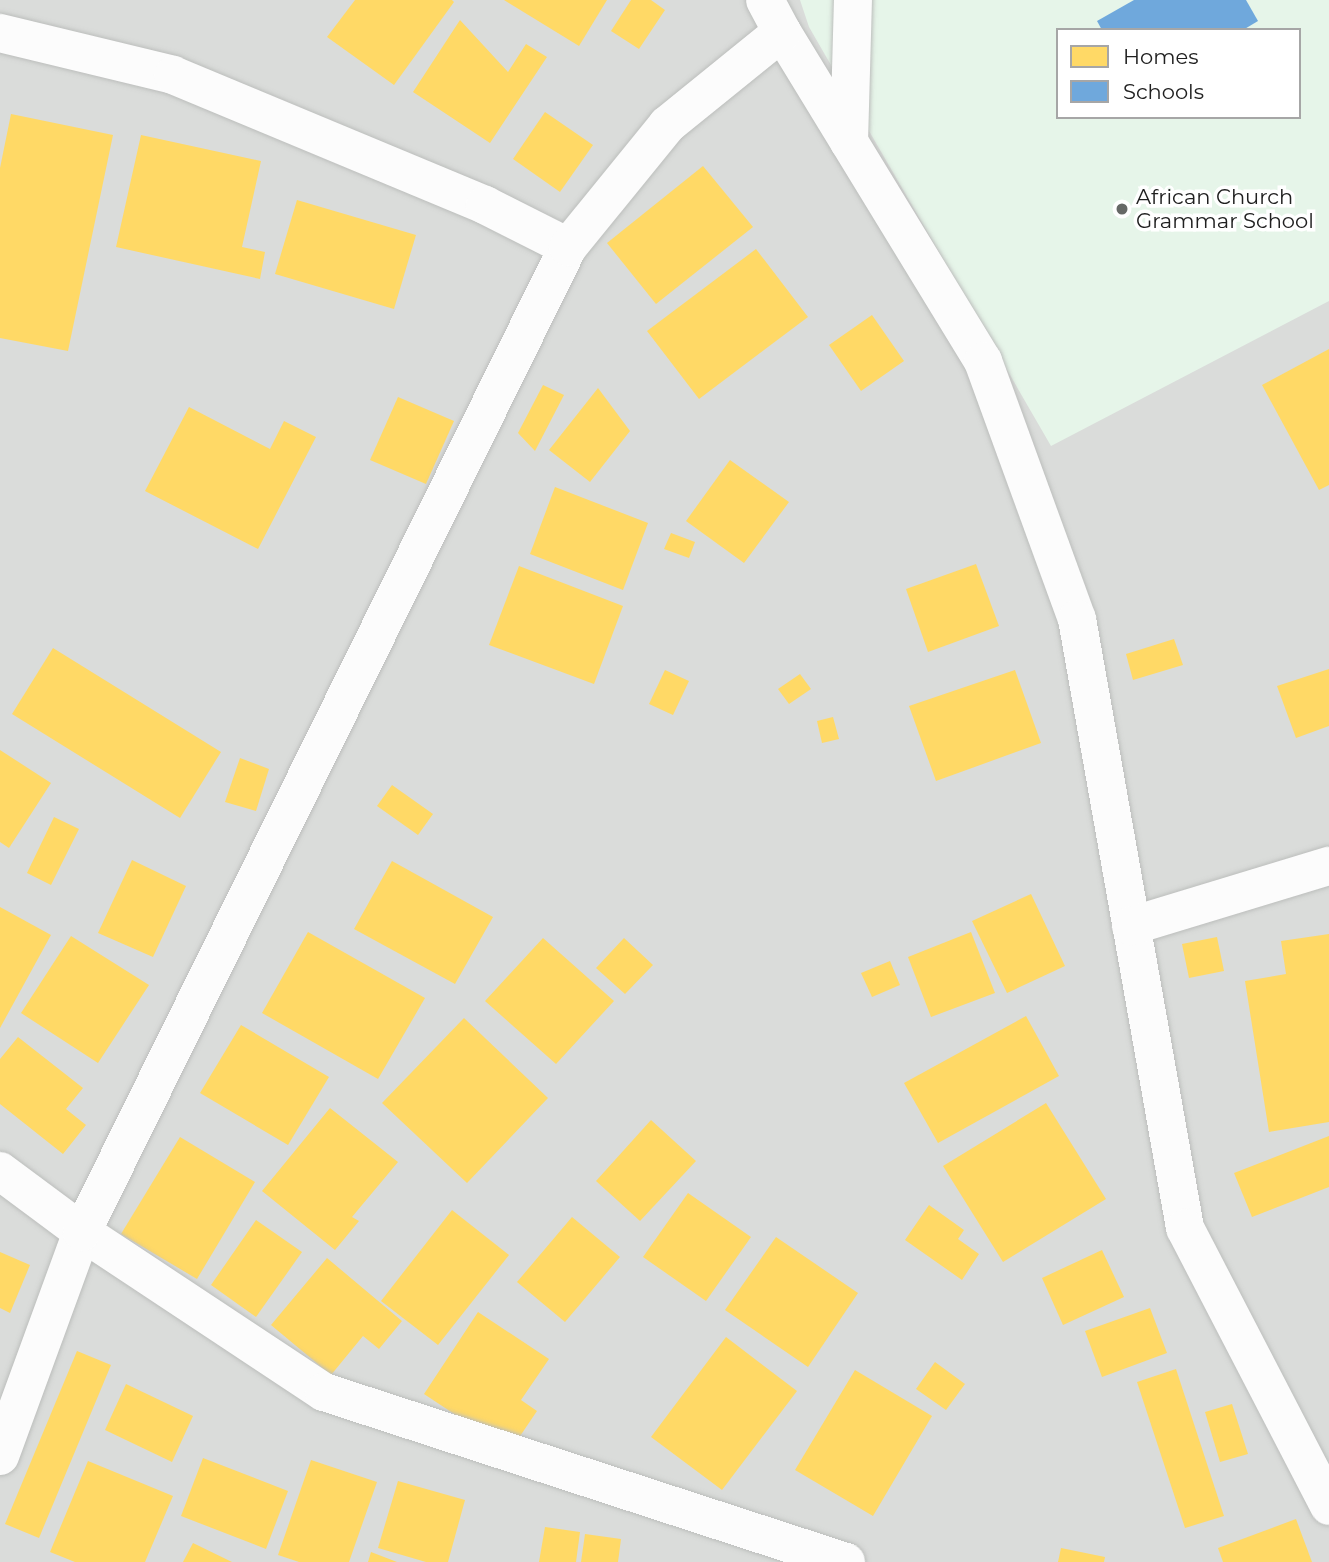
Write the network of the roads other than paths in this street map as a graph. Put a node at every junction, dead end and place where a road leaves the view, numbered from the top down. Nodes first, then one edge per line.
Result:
1 (853, 0) edge
2 (773, 16) edge
3 (0, 33) edge
4 (849, 142) junction
5 (568, 247) junction
6 (1329, 866) edge
7 (1131, 926) junction
8 (0, 1171) edge
9 (82, 1232) junction
10 (0, 1456) edge
11 (1329, 1506) edge
12 (846, 1562) edge

1 - 4 street
2 - 4 street
2 - 5 street
3 - 5 street
4 - 7 street
5 - 9 street
6 - 7 street
7 - 11 street
8 - 9 street
9 - 10 street
9 - 12 street

